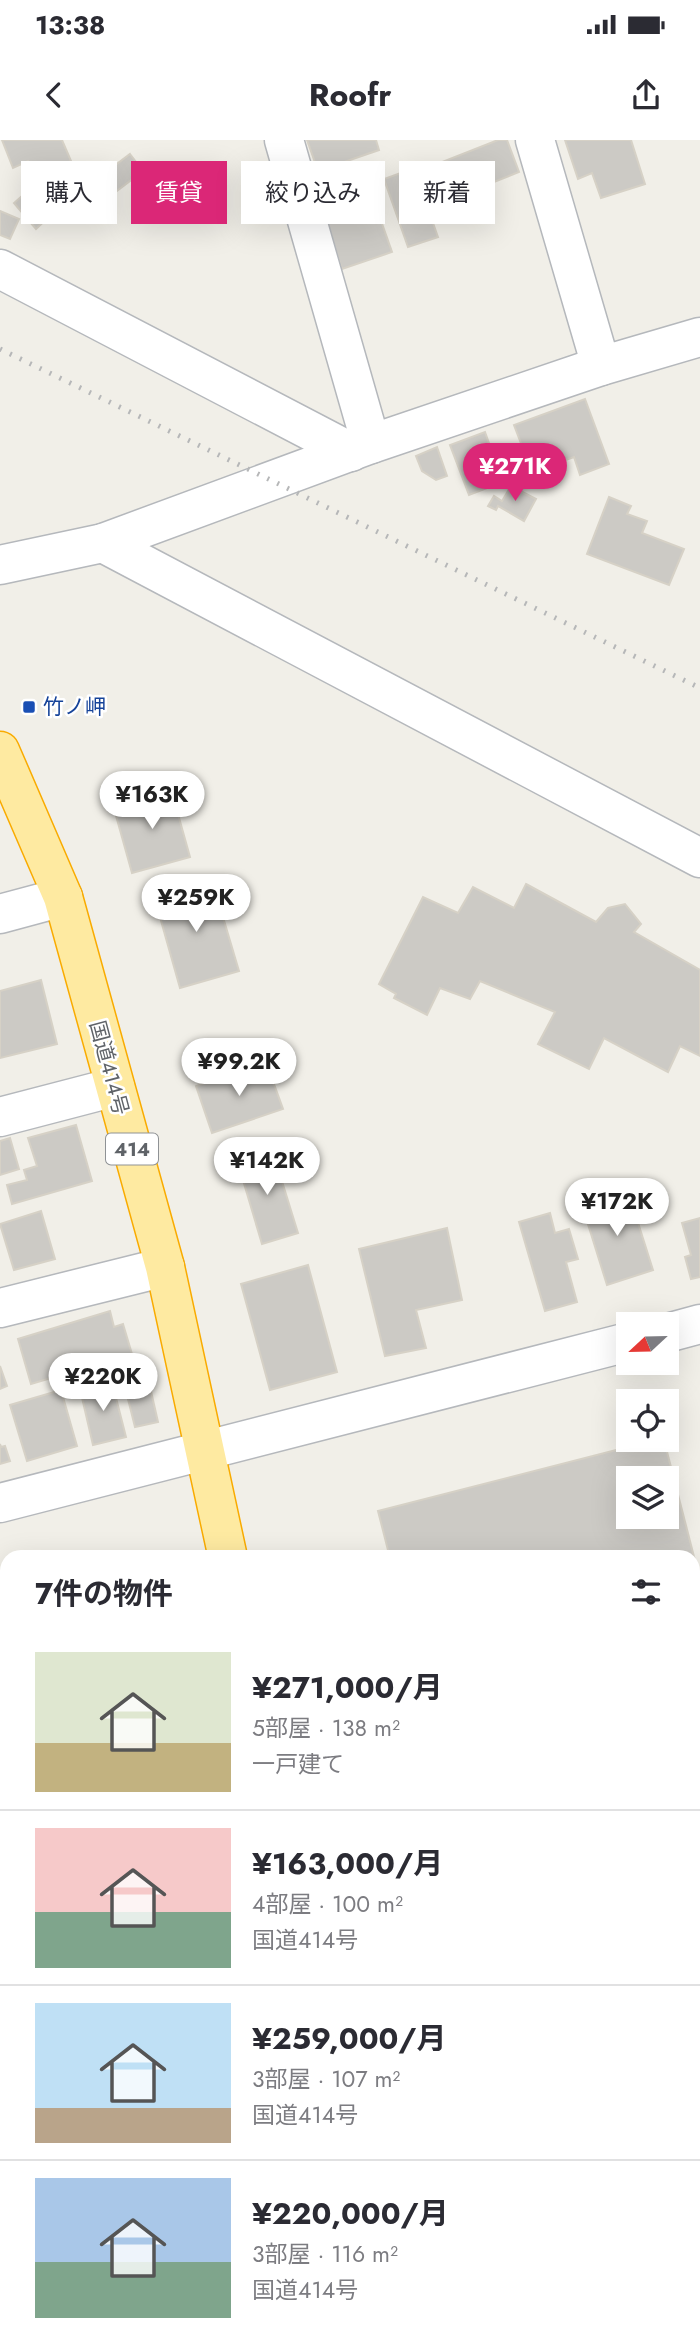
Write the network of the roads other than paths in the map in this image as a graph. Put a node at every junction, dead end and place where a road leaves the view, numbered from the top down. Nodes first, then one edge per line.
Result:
1 (284, 140) edge
2 (535, 140) edge
3 (0, 269) edge
4 (700, 337) edge
5 (601, 366) junction
6 (361, 448) junction
7 (103, 543) junction
8 (0, 565) edge
9 (0, 751) edge
10 (700, 858) edge
11 (63, 897) junction
12 (0, 914) edge
13 (114, 1087) junction
14 (0, 1117) edge
15 (165, 1267) junction
16 (0, 1308) edge
17 (700, 1324) edge
18 (679, 1330) edge
19 (616, 1345) edge
20 (204, 1450) junction
21 (0, 1503) edge
22 (226, 1550) edge

1 - 6 street
2 - 5 street
3 - 6 street
4 - 5 street
5 - 6 street
6 - 7 street
7 - 8 street
7 - 10 street
9 - 11 highway, 国道414号 / 414
11 - 12 street
11 - 13 highway, 国道414号 / 414
13 - 14 street
13 - 15 highway, 国道414号 / 414
15 - 16 street
15 - 20 highway, 国道414号 / 414
17 - 18 street
19 - 20 street
20 - 21 street
20 - 22 highway, 国道414号 / 414

